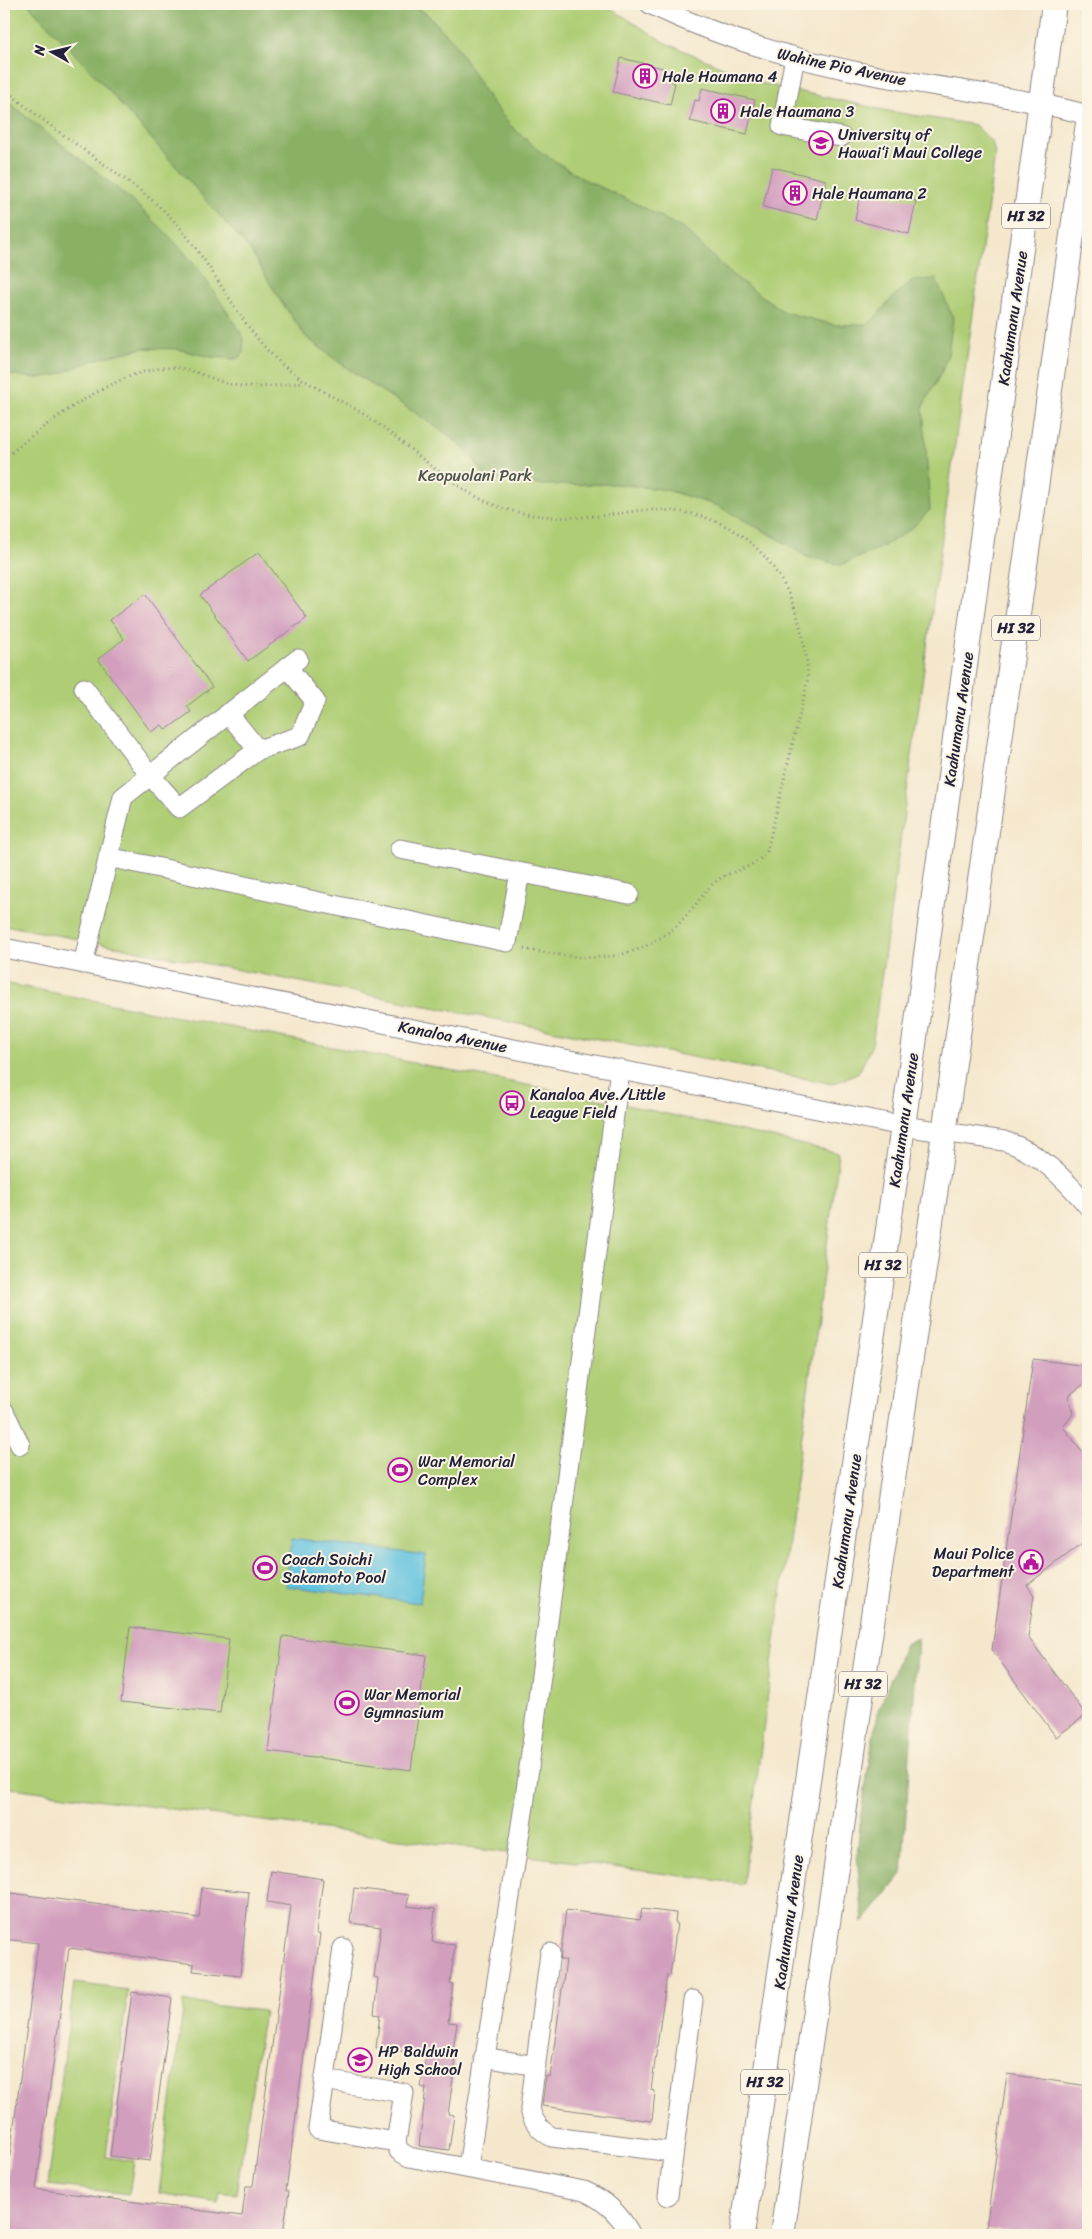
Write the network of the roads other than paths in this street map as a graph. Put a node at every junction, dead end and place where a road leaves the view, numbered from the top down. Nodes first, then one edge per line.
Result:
1 (650, 4) edge
2 (1054, 4) edge
3 (795, 57) junction
4 (1042, 103) junction
5 (1088, 115) edge
6 (1088, 123) edge
7 (841, 137) dead end
8 (84, 688) dead end
9 (228, 713) junction
10 (258, 750) junction
11 (150, 775) junction
12 (400, 849) dead end
13 (108, 857) junction
14 (520, 873) junction
15 (629, 894) dead end
16 (4, 948) edge
17 (83, 964) junction
18 (620, 1069) junction
19 (903, 1126) junction
20 (944, 1133) junction
21 (1088, 1206) edge
22 (4, 1411) edge
23 (20, 1445) dead end
24 (343, 1948) dead end
25 (550, 1953) dead end
26 (693, 2000) dead end
27 (484, 2057) junction
28 (536, 2066) junction
29 (324, 2080) junction
30 (396, 2142) junction
31 (674, 2152) junction
32 (794, 2154) junction
33 (468, 2167) junction
34 (668, 2196) dead end
35 (631, 2235) edge
36 (742, 2235) edge
37 (782, 2235) edge
38 (799, 2235) edge

1 - 3 street, Wahine Pio Avenue
2 - 4 main road, Kaahumanu Avenue / HI 32
3 - 4 street, Wahine Pio Avenue
3 - 7 street
4 - 5 street, Wahine Pio Avenue
4 - 19 main road, Kaahumanu Avenue / HI 32
6 - 20 main road, HI 32
8 - 11 street
9 - 10 street
9 - 10 street
9 - 11 street
10 - 11 street
11 - 13 street
12 - 14 street
13 - 14 street
13 - 17 street
14 - 15 street
16 - 17 street, Kanaloa Avenue
17 - 18 street, Kanaloa Avenue
18 - 19 street, Kanaloa Avenue
18 - 27 street
19 - 20 street, Kanaloa Avenue
19 - 36 main road, Kaahumanu Avenue / HI 32
20 - 21 street, Kanaloa Avenue
20 - 32 main road, HI 32
22 - 23 street
24 - 29 street
25 - 28 street
26 - 31 street
27 - 28 street
27 - 33 street
28 - 31 street
29 - 30 street
29 - 30 street
30 - 33 street
31 - 34 street
32 - 37 main road, HI 32
32 - 38 main road
33 - 35 street

